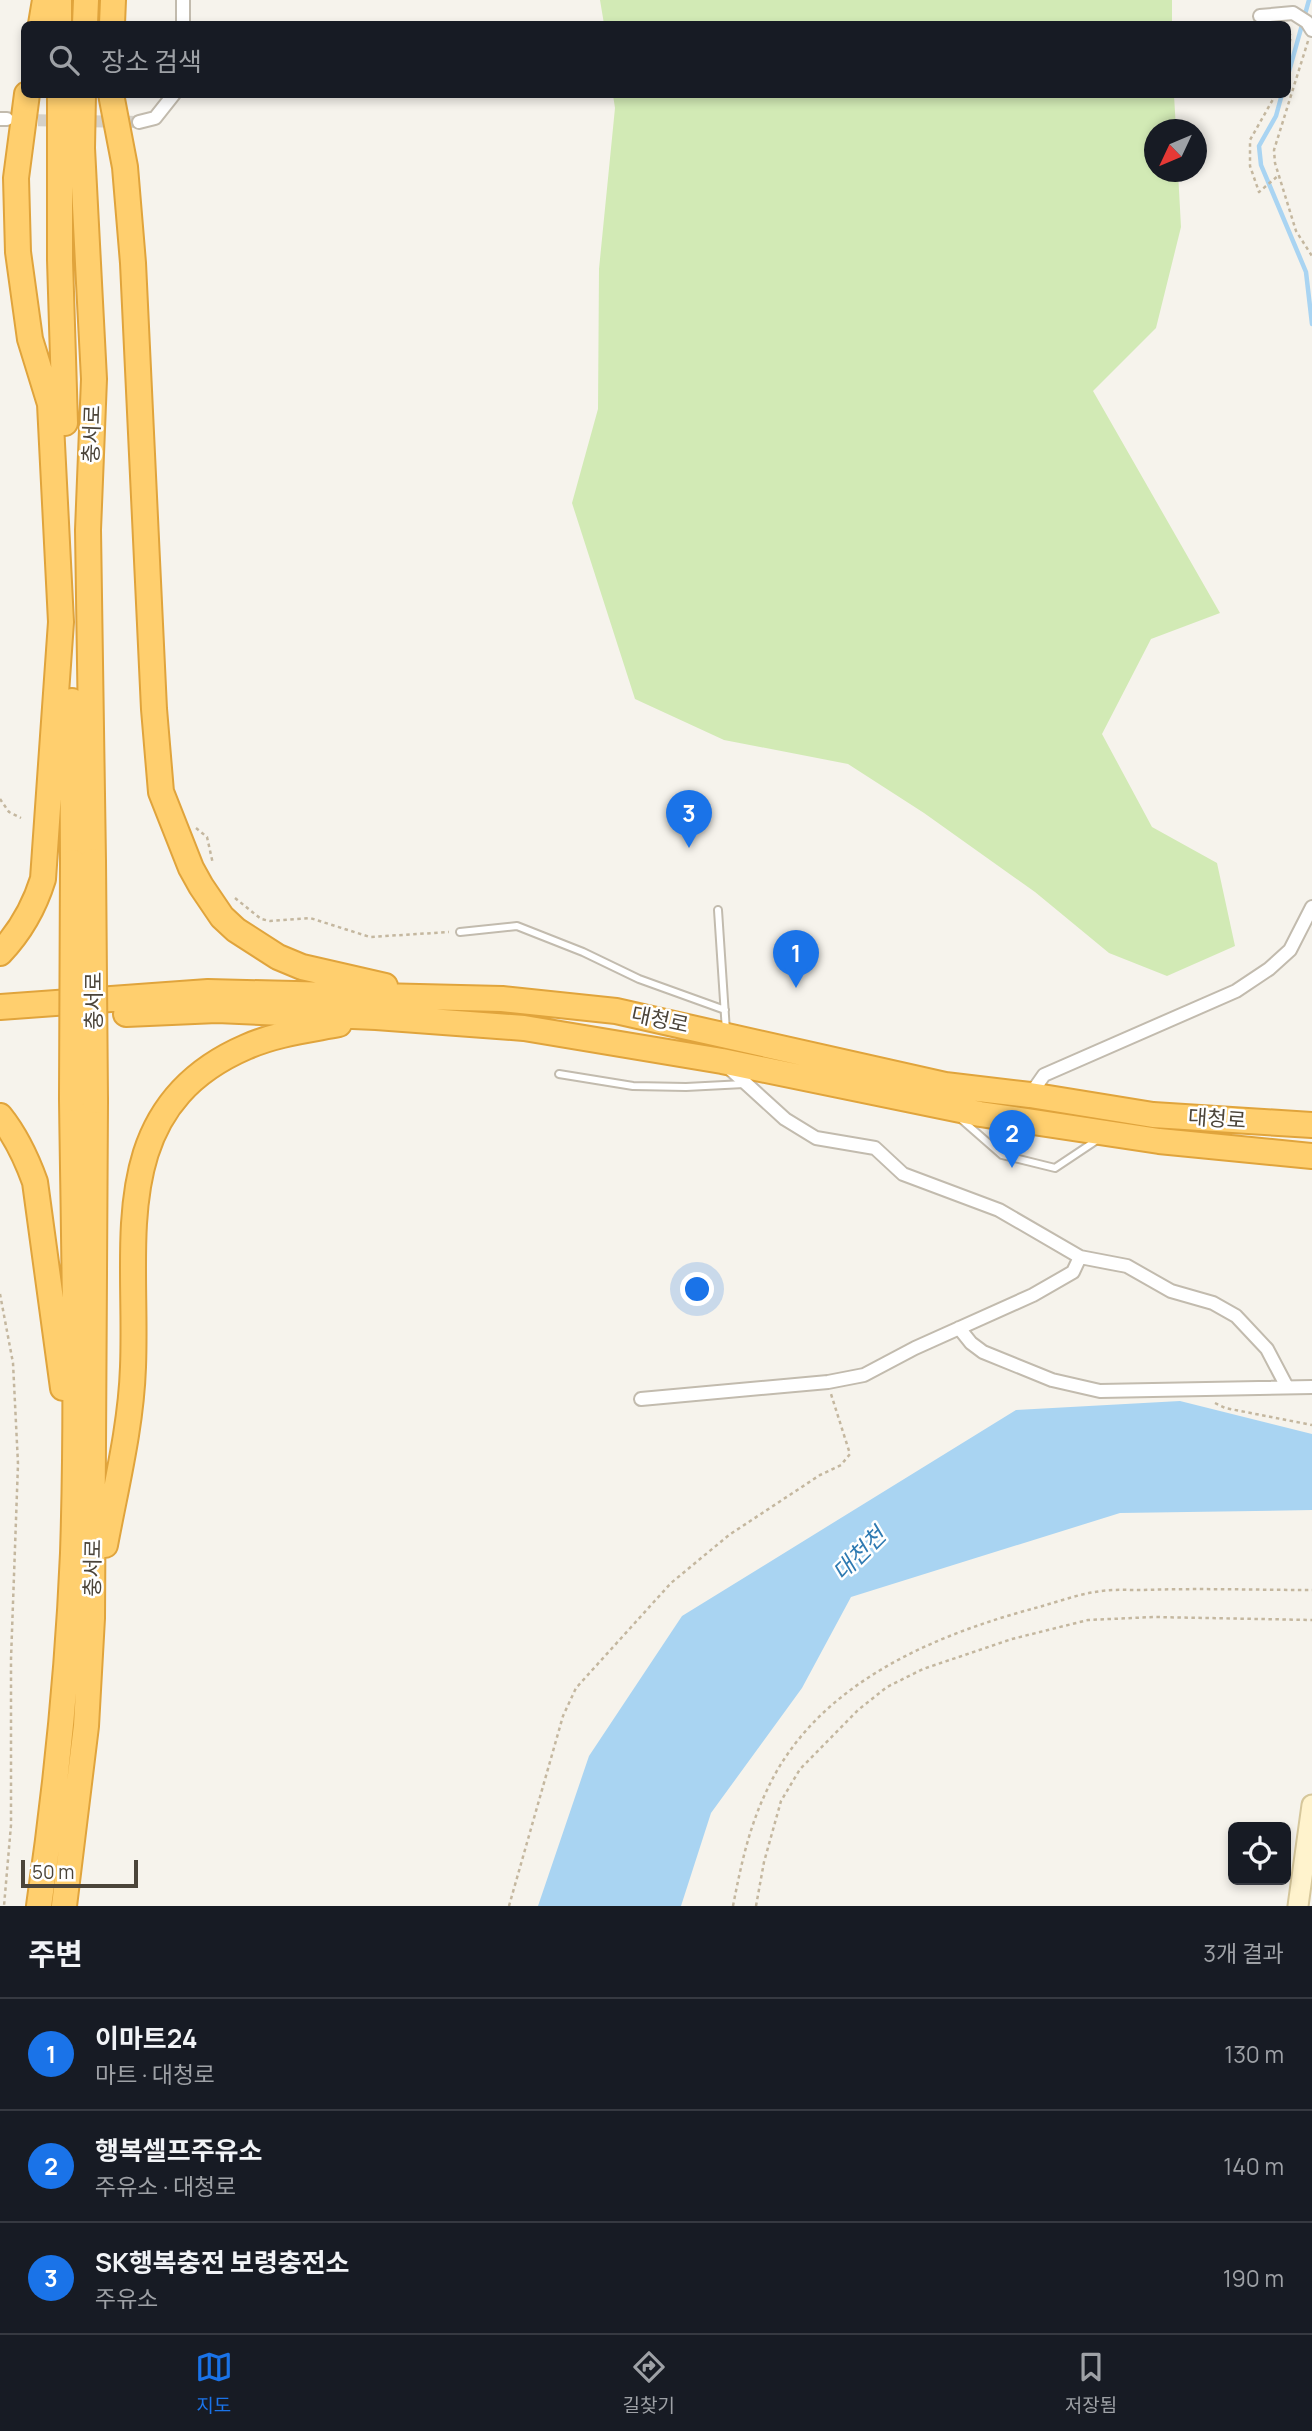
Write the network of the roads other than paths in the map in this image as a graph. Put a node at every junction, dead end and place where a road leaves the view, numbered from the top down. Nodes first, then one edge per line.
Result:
1 (45, 0) edge
2 (59, 0) edge
3 (86, 0) edge
4 (113, 0) edge
5 (183, 0) edge
6 (1260, 16) dead end
7 (42, 21) edge
8 (59, 21) edge
9 (85, 21) edge
10 (112, 21) edge
11 (183, 21) edge
12 (1310, 27) edge
13 (26, 98) edge
14 (60, 98) edge
15 (83, 98) edge
16 (112, 98) edge
17 (171, 98) edge
18 (139, 122) tunnel mouth
19 (83, 861) junction
20 (1312, 907) edge
21 (718, 910) dead end
22 (460, 932) road end
23 (0, 953) edge
24 (447, 998) junction
25 (0, 1007) edge
26 (376, 1017) junction
27 (725, 1022) junction
28 (0, 1023) edge
29 (722, 1061) junction
30 (559, 1074) dead end
31 (746, 1084) junction
32 (1030, 1095) junction
33 (84, 1100) junction
34 (948, 1107) junction
35 (0, 1116) edge
36 (1312, 1125) edge
37 (1107, 1133) junction
38 (1312, 1156) edge
39 (1080, 1257) junction
40 (959, 1328) junction
41 (1287, 1387) junction
42 (1312, 1387) edge
43 (641, 1399) dead end
44 (74, 1475) junction
45 (92, 1618) junction
46 (1312, 1805) edge
47 (39, 1906) edge
48 (64, 1906) edge
49 (1298, 1906) edge

1 - 7 highway
2 - 8 highway
3 - 9 highway
4 - 10 highway
5 - 11 street
6 - 12 street
13 - 23 highway
14 - 19 highway, 충서로
15 - 19 highway, 충서로
16 - 24 highway
17 - 18 street
19 - 33 highway, bridge
20 - 32 street
21 - 27 lane
22 - 27 lane
24 - 25 highway, 대청로
24 - 27 highway, 대청로
26 - 28 highway, 대청로
26 - 29 highway, 대청로
26 - 45 highway
27 - 29 lane
27 - 32 highway, 대청로
29 - 31 street
29 - 34 highway, 대청로
30 - 31 lane
31 - 39 street
32 - 36 highway, 대청로
33 - 44 highway, 충서로
33 - 45 highway, 충서로
34 - 37 highway, 대청로
34 - 37 lane
35 - 44 highway
37 - 38 highway, 대청로
39 - 40 street
39 - 41 street
40 - 41 street
40 - 43 street
41 - 42 street
44 - 47 highway, 충서로
45 - 48 highway, 충서로
46 - 49 main road

